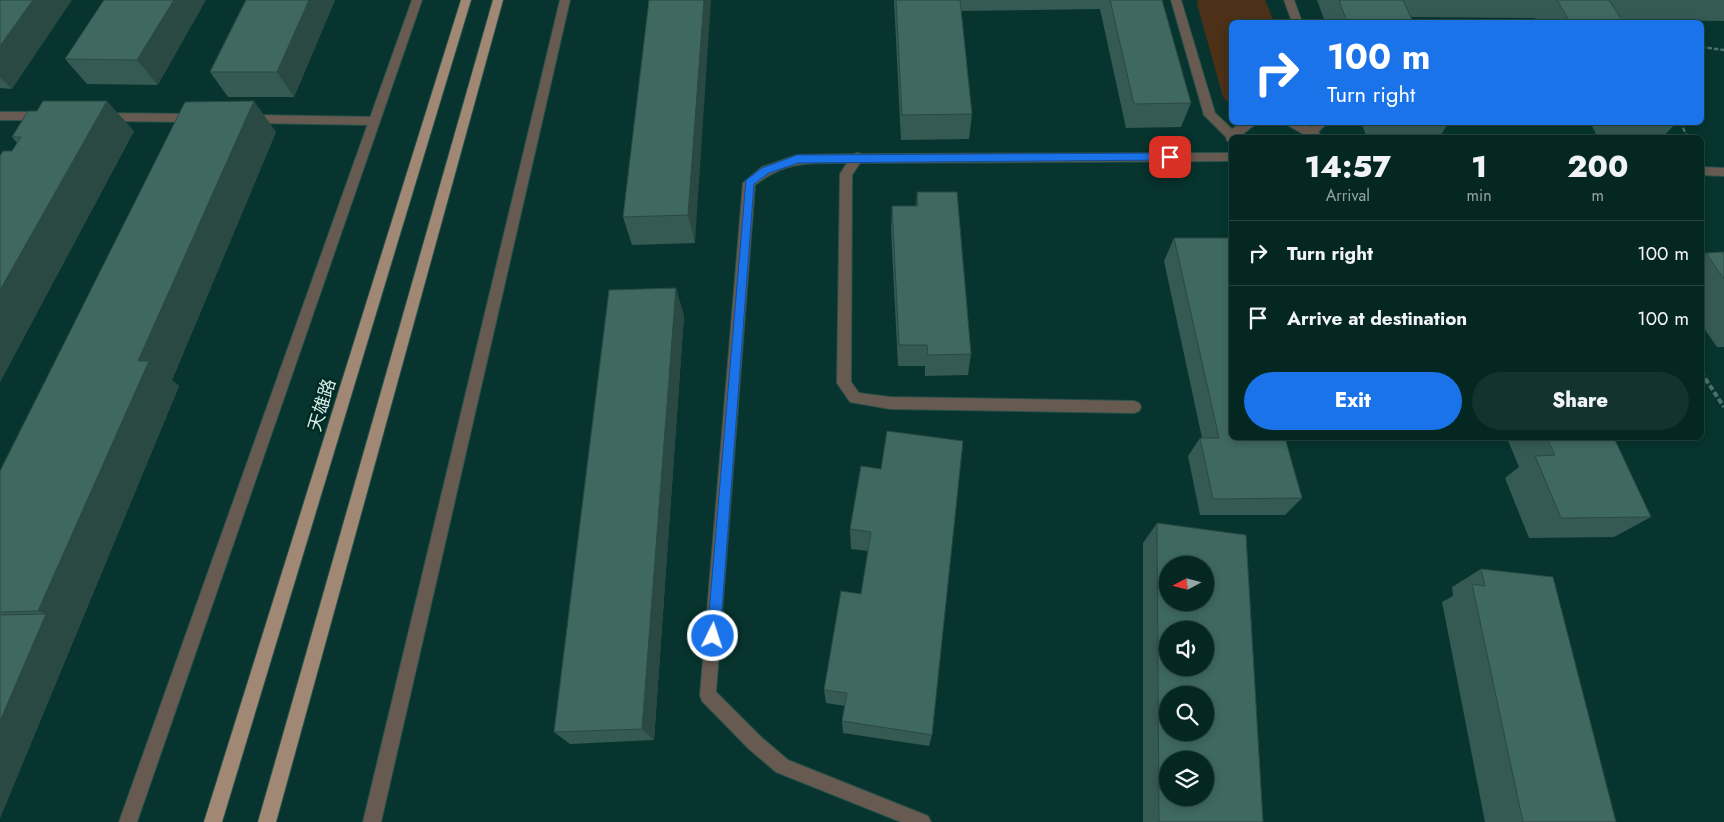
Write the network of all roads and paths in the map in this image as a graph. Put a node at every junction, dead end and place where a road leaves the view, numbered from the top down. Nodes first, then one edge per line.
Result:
1 (417, 0) edge
2 (466, 0) edge
3 (498, 0) edge
4 (565, 0) edge
5 (1176, 0) edge
6 (1289, 0) edge
7 (1296, 20) edge
8 (1704, 47) edge
9 (1724, 50) edge
10 (0, 116) edge
11 (49, 116) edge
12 (88, 117) edge
13 (206, 119) edge
14 (236, 119) edge
15 (374, 121) junction
16 (1245, 125) edge
17 (1293, 125) edge
18 (1229, 135) edge
19 (1233, 135) edge
20 (1315, 135) edge
21 (858, 157) junction
22 (1229, 159) edge
23 (1704, 171) edge
24 (1724, 172) edge
25 (1704, 377) edge
26 (1134, 407) dead end
27 (1724, 407) edge
28 (128, 822) edge
29 (213, 822) edge
30 (267, 822) edge
31 (372, 822) edge
32 (922, 822) edge

1 - 15 street
2 - 29 main road, 天雄路
3 - 30 main road
4 - 31 street
5 - 18 street
6 - 7 street
8 - 9 path
10 - 11 street
12 - 13 street
14 - 15 street
15 - 28 street
16 - 19 street
17 - 20 street
21 - 22 street
21 - 26 street
21 - 32 street
23 - 24 street
25 - 27 path

